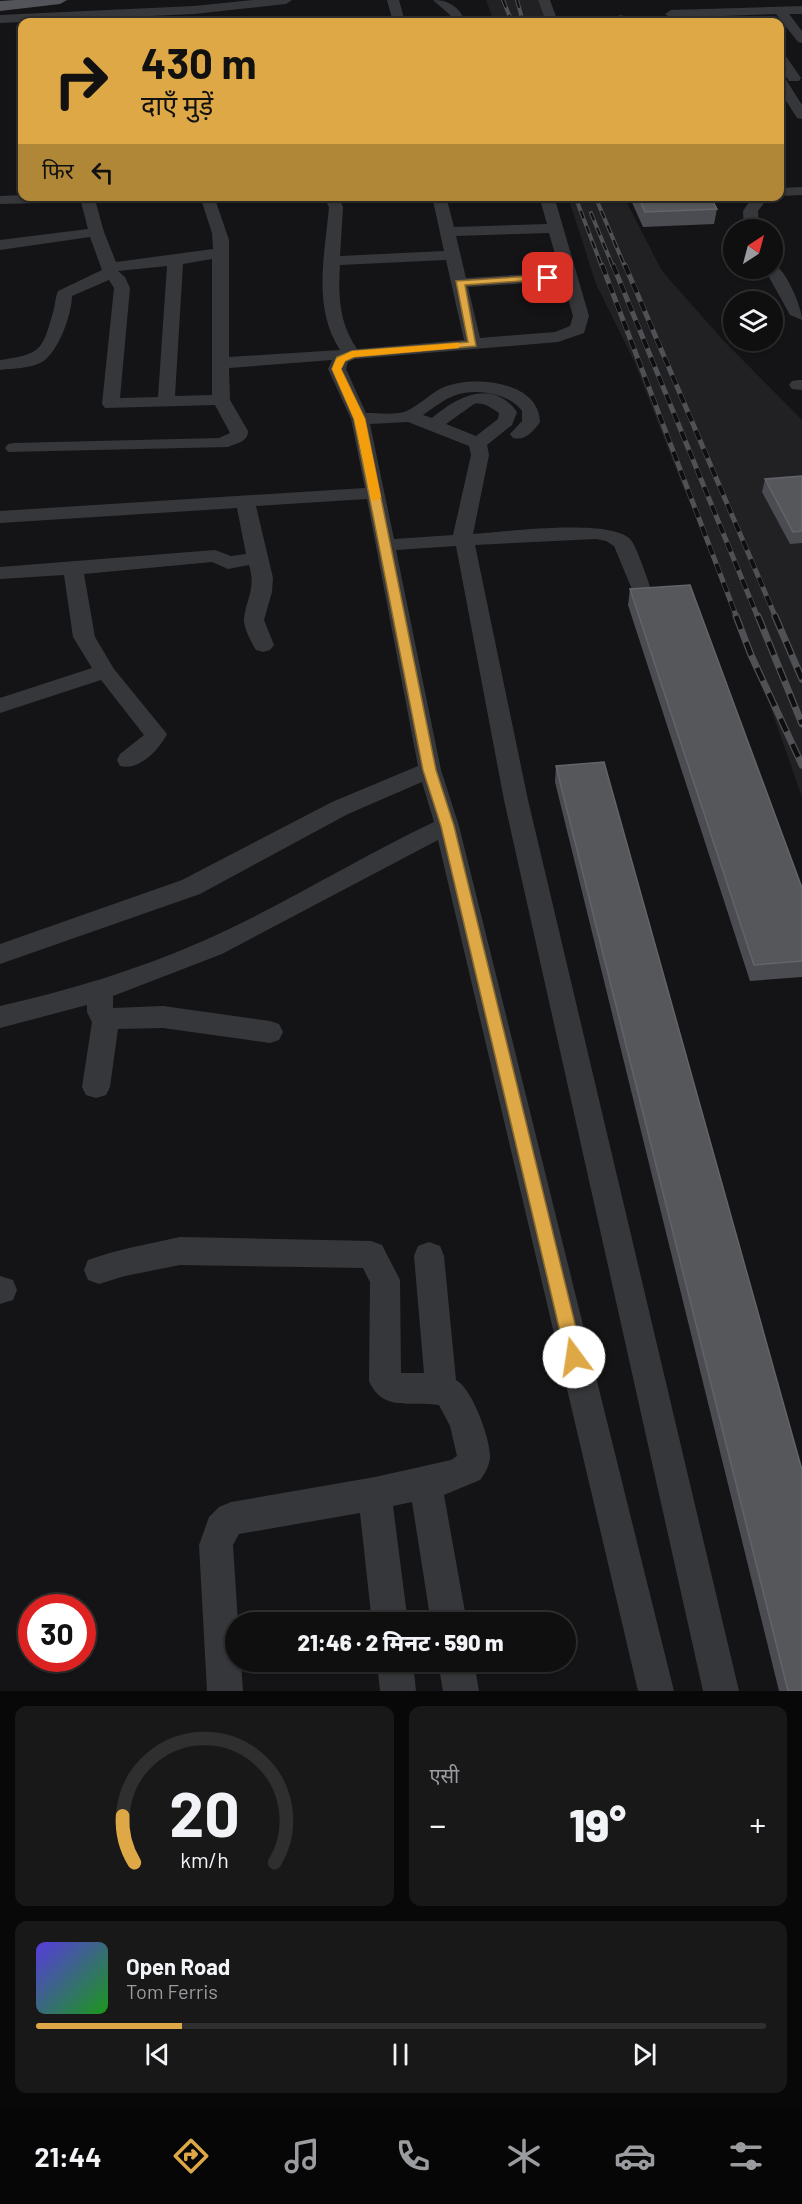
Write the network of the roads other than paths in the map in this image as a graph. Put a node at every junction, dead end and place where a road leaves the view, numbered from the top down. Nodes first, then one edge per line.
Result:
1 (60, 0) edge
2 (286, 0) edge
3 (393, 0) edge
4 (439, 0) edge
5 (544, 0) edge
6 (0, 6) edge
7 (38, 10) edge
8 (779, 10) junction
9 (802, 10) edge
10 (671, 14) dead end
11 (398, 18) edge
12 (457, 18) edge
13 (551, 18) edge
14 (0, 19) edge
15 (802, 39) edge
16 (784, 62) edge
17 (798, 78) edge
18 (784, 86) edge
19 (802, 115) edge
20 (802, 191) edge
21 (784, 192) edge
22 (18, 199) edge
23 (0, 200) edge
24 (88, 201) edge
25 (208, 201) edge
26 (333, 201) edge
27 (440, 201) edge
28 (547, 201) edge
29 (758, 201) edge
30 (749, 219) edge
31 (555, 228) junction
32 (96, 232) junction
33 (448, 232) junction
34 (0, 245) edge
35 (220, 253) junction
36 (453, 255) junction
37 (175, 260) junction
38 (333, 261) junction
39 (110, 269) junction
40 (569, 276) junction
41 (778, 279) edge
42 (460, 283) junction
43 (802, 315) edge
44 (473, 344) junction
45 (352, 354) junction
46 (221, 363) junction
47 (0, 365) edge
48 (221, 400) junction
49 (166, 402) junction
50 (408, 417) junction
51 (360, 419) junction
52 (435, 424) junction
53 (519, 434) dead end
54 (478, 443) junction
55 (14, 448) dead end
56 (375, 493) junction
57 (245, 502) junction
58 (0, 517) edge
59 (462, 540) junction
60 (385, 545) junction
61 (256, 558) junction
62 (73, 568) junction
63 (0, 573) edge
64 (643, 595) edge
65 (263, 645) dead end
66 (106, 673) junction
67 (0, 706) edge
68 (128, 760) dead end
69 (430, 770) junction
70 (447, 826) junction
71 (0, 954) edge
72 (100, 989) junction
73 (0, 1017) edge
74 (106, 1019) junction
75 (270, 1032) dead end
76 (96, 1087) dead end
77 (429, 1256) dead end
78 (99, 1270) dead end
79 (441, 1390) junction
80 (425, 1482) junction
81 (375, 1494) junction
82 (389, 1612) edge
83 (447, 1612) edge
84 (396, 1672) edge
85 (457, 1672) edge
86 (225, 1691) edge
87 (398, 1691) edge
88 (460, 1691) edge
89 (656, 1691) edge
90 (721, 1691) edge

1 - 7 main road
2 - 7 street
3 - 11 street
4 - 12 street
5 - 13 street
6 - 7 main road
7 - 14 street
8 - 9 street
8 - 10 street
8 - 15 street
16 - 17 street
18 - 19 street
20 - 21 street
22 - 23 street
24 - 32 street
25 - 35 street
26 - 38 street
27 - 33 street
28 - 31 street
29 - 30 street
31 - 33 street
31 - 40 street
32 - 34 street
32 - 39 street
33 - 36 street
35 - 37 street
35 - 46 street
36 - 38 street
36 - 42 street
37 - 39 street
37 - 49 street
38 - 45 street
39 - 47 street
39 - 49 street
40 - 42 street
40 - 44 street
41 - 43 street
42 - 44 street
44 - 45 street
45 - 46 street
45 - 51 street
46 - 48 street
48 - 49 street
48 - 55 street
50 - 51 street
50 - 52 street
50 - 53 street
51 - 56 street
52 - 54 street
52 - 54 street
54 - 59 street
56 - 57 street
56 - 60 street
57 - 58 street
57 - 61 street
59 - 60 street
59 - 64 street
59 - 90 street
60 - 69 street
61 - 62 street
61 - 65 street
62 - 63 street
62 - 66 street
66 - 67 street
66 - 68 street
69 - 70 street
69 - 71 street
70 - 72 street
70 - 89 street
72 - 73 street
72 - 74 street
74 - 75 street
74 - 76 street
77 - 79 street
78 - 79 street
79 - 80 street
80 - 81 street
80 - 83 street
81 - 82 street
81 - 86 street
84 - 87 street
85 - 88 street

